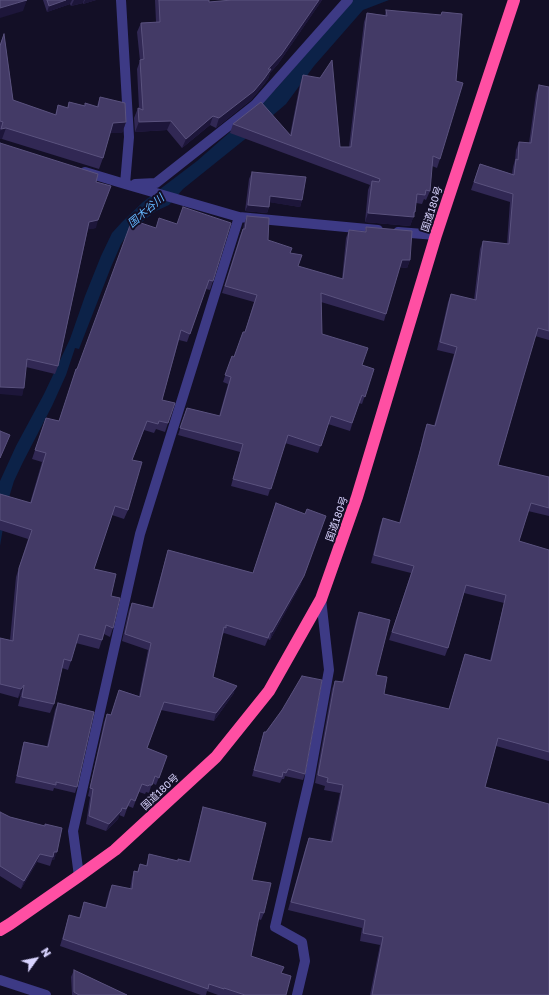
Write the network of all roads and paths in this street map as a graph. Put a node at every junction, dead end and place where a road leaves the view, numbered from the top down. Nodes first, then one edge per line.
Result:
1 (121, 0) edge
2 (348, 0) edge
3 (514, 0) edge
4 (74, 168) edge
5 (125, 184) junction
6 (239, 217) junction
7 (436, 235) junction
8 (321, 599) junction
9 (79, 876) junction
10 (0, 930) edge
11 (0, 980) edge
12 (46, 995) edge
13 (296, 995) edge

1 - 5 street
2 - 5 street
3 - 7 highway, 国道180号
4 - 5 street
5 - 6 street
6 - 7 street
6 - 9 street
7 - 8 highway, 国道180号
8 - 9 highway, 国道180号
8 - 13 street
9 - 10 highway, 国道180号
11 - 12 street

